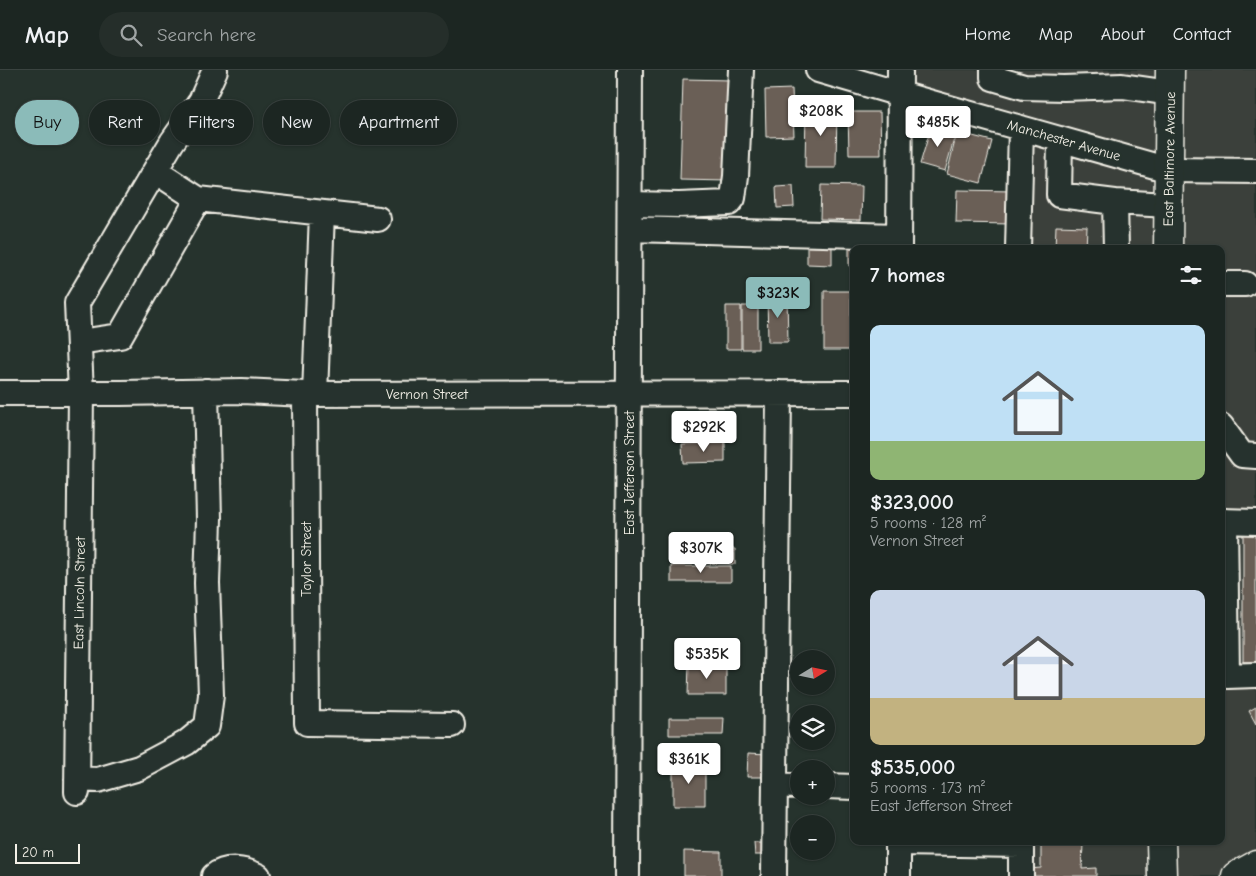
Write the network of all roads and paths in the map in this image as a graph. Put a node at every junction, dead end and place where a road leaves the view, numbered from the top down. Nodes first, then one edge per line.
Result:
1 (215, 70) edge
2 (630, 70) edge
3 (741, 70) edge
4 (818, 70) edge
5 (900, 70) edge
6 (993, 74) edge
7 (1170, 82) edge
8 (900, 94) junction
9 (1021, 128) junction
10 (1060, 139) junction
11 (1168, 170) junction
12 (155, 171) junction
13 (1256, 171) edge
14 (198, 199) junction
15 (1115, 202) junction
16 (630, 204) junction
17 (1168, 205) junction
18 (322, 213) junction
19 (378, 219) dead end
20 (630, 229) junction
21 (899, 242) edge
22 (1018, 245) edge
23 (1116, 245) edge
24 (1168, 245) edge
25 (1225, 284) edge
26 (1245, 284) dead end
27 (79, 342) junction
28 (206, 391) junction
29 (0, 393) edge
30 (82, 393) junction
31 (779, 393) junction
32 (850, 393) edge
33 (310, 394) junction
34 (629, 394) junction
35 (1225, 432) edge
36 (1256, 456) edge
37 (1225, 521) edge
38 (1256, 522) edge
39 (1225, 598) edge
40 (1256, 675) edge
41 (452, 724) dead end
42 (775, 785) junction
43 (790, 786) edge
44 (835, 786) edge
45 (850, 787) edge
46 (898, 845) edge
47 (1021, 845) edge
48 (1161, 845) edge
49 (1256, 865) edge
50 (214, 876) edge
51 (258, 876) edge
52 (627, 876) edge
53 (774, 876) edge
54 (898, 876) edge
55 (1021, 876) edge
56 (1162, 876) edge
57 (1236, 876) edge

1 - 12 street, East Lincoln Street
2 - 16 street, East Jefferson Street
3 - 16 street
4 - 8 street, Manchester Avenue
5 - 8 street
6 - 7 street
7 - 11 main road, East Baltimore Avenue
8 - 9 street, Manchester Avenue
8 - 21 street
9 - 10 street, Manchester Avenue
9 - 22 street
10 - 11 street, Manchester Avenue
10 - 15 street
11 - 13 street, Manchester Avenue
11 - 17 main road, East Baltimore Avenue
12 - 14 street
12 - 27 street, East Lincoln Street
14 - 18 street
14 - 27 street
15 - 17 street
15 - 23 street
16 - 20 street, East Jefferson Street
17 - 24 main road, East Baltimore Avenue
18 - 19 street
18 - 33 street, Taylor Street
20 - 21 street
20 - 34 street, East Jefferson Street
25 - 26 street
27 - 30 street, East Lincoln Street
28 - 30 street, Vernon Street
28 - 30 street, East Lincoln Street
28 - 33 street, Vernon Street
29 - 30 street, Vernon Street
31 - 32 street, Vernon Street
31 - 34 street, Vernon Street
31 - 42 street
33 - 34 street, Vernon Street
33 - 41 street, Taylor Street
34 - 52 street, East Jefferson Street
35 - 36 street
37 - 38 street
39 - 40 street
42 - 43 street
42 - 53 street
44 - 45 street
46 - 54 street
47 - 55 street
48 - 56 main road
49 - 57 main road
50 - 51 street

